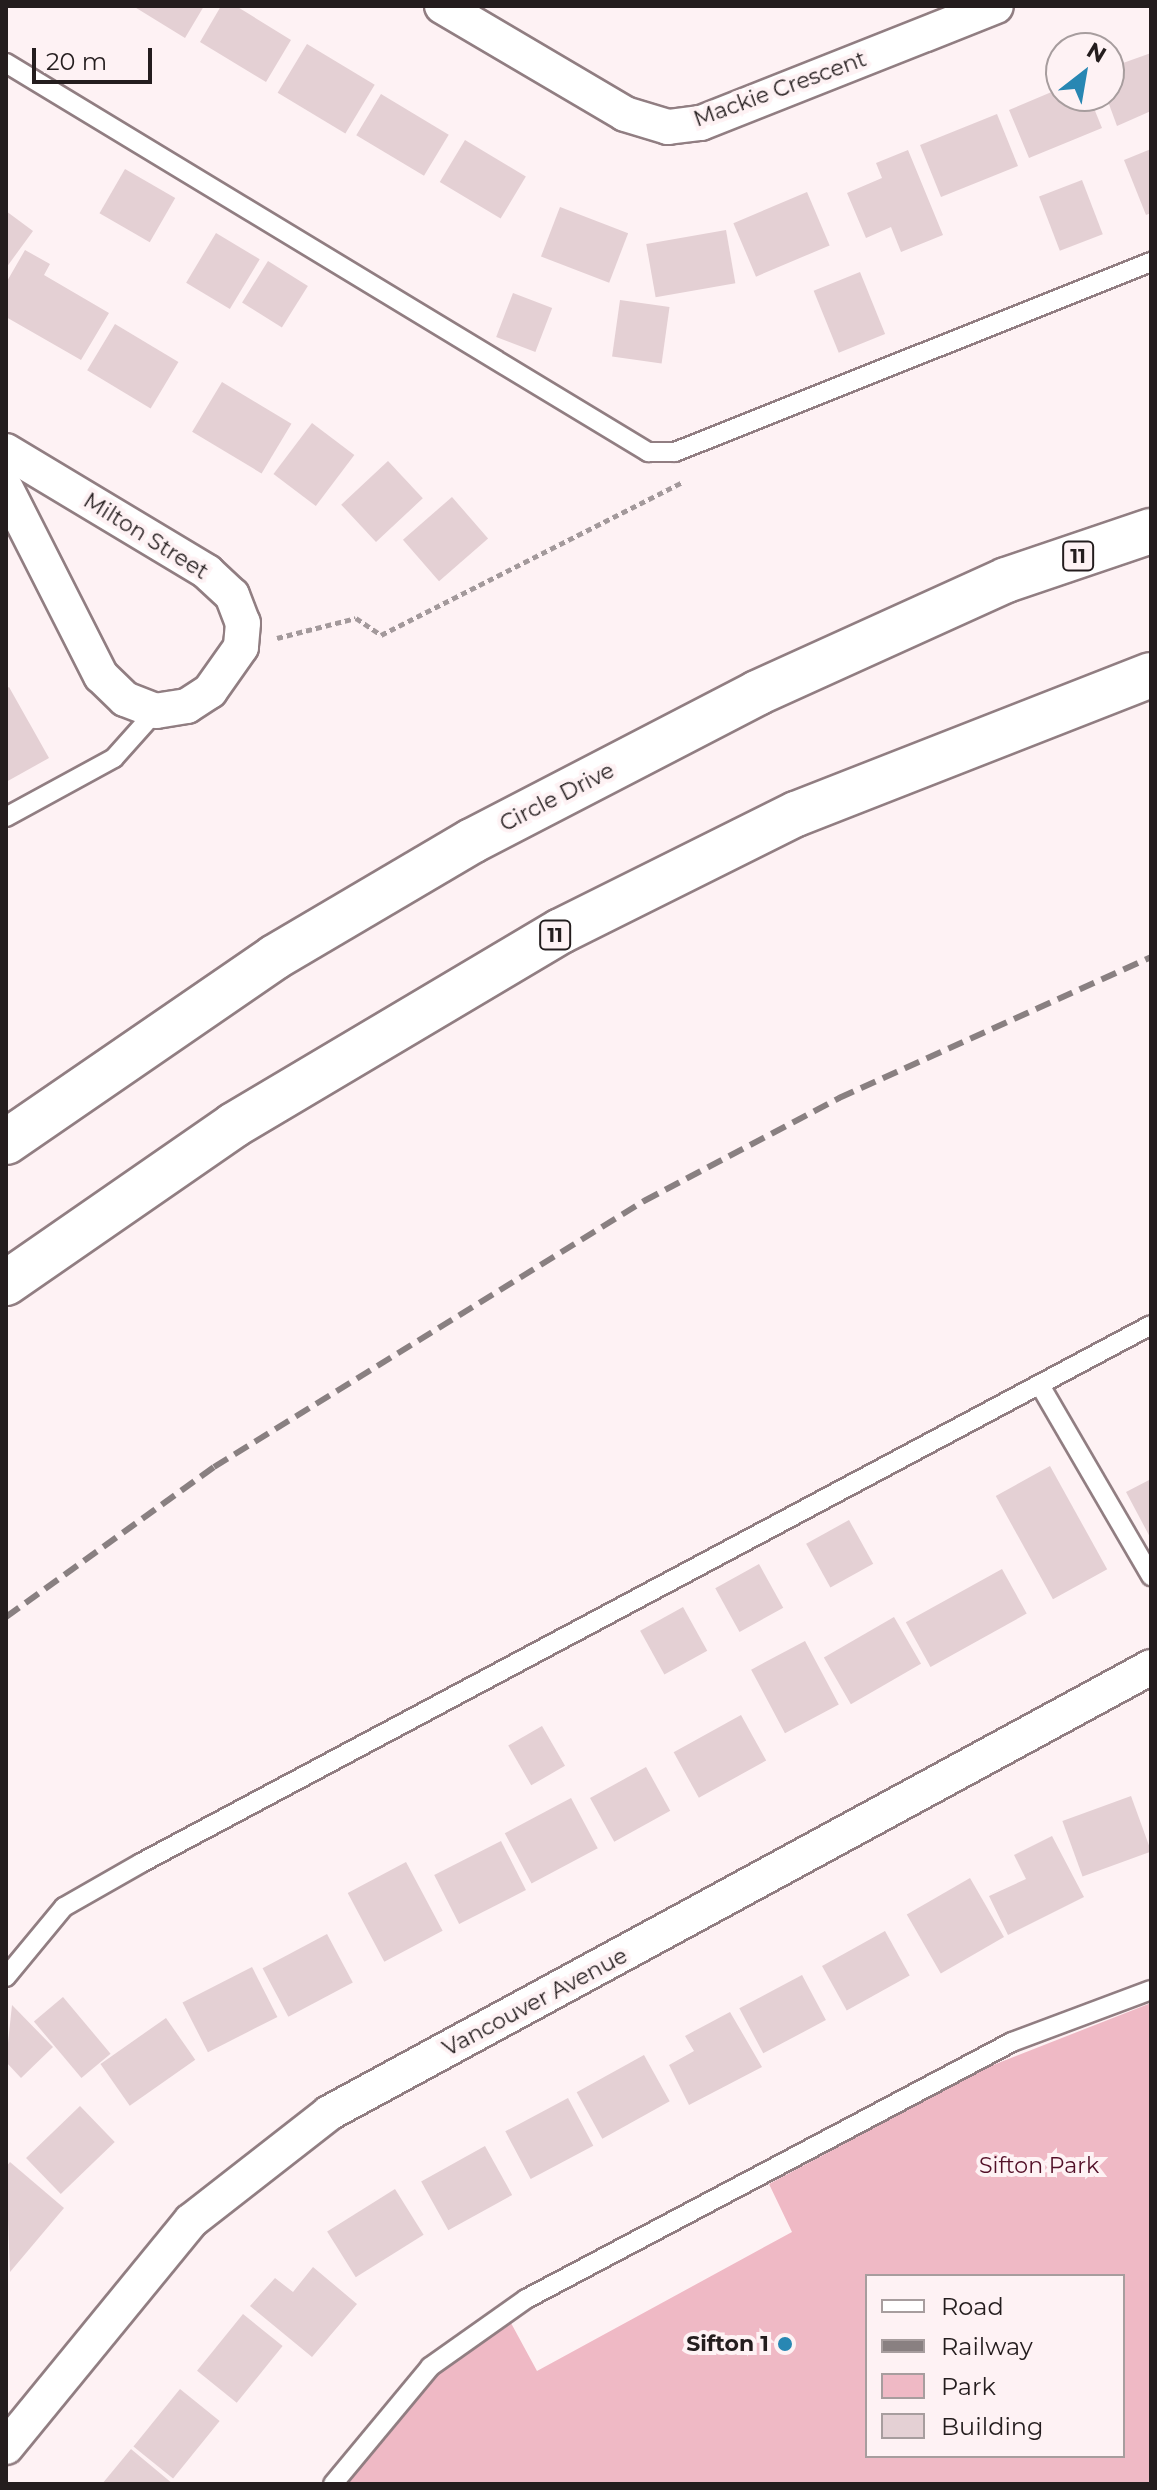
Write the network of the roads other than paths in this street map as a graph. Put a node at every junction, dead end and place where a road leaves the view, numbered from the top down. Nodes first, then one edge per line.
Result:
1 (442, 6) edge
2 (996, 6) edge
3 (6, 63) edge
4 (1151, 262) edge
5 (6, 451) edge
6 (6, 489) edge
7 (1151, 531) edge
8 (1151, 675) edge
9 (156, 711) junction
10 (6, 817) edge
11 (6, 1142) edge
12 (6, 1283) edge
13 (1151, 1325) edge
14 (1041, 1387) junction
15 (1151, 1576) edge
16 (1151, 1667) edge
17 (6, 1977) edge
18 (1151, 1990) edge
19 (6, 2447) edge
20 (333, 2484) edge

1 - 2 street, Mackie Crescent
3 - 4 lane
5 - 9 street, Milton Street
6 - 9 street
7 - 11 highway, Circle Drive / 11
8 - 12 highway, 11
9 - 10 lane
13 - 14 lane
14 - 15 lane
14 - 17 lane
16 - 19 street, Vancouver Avenue
18 - 20 lane

